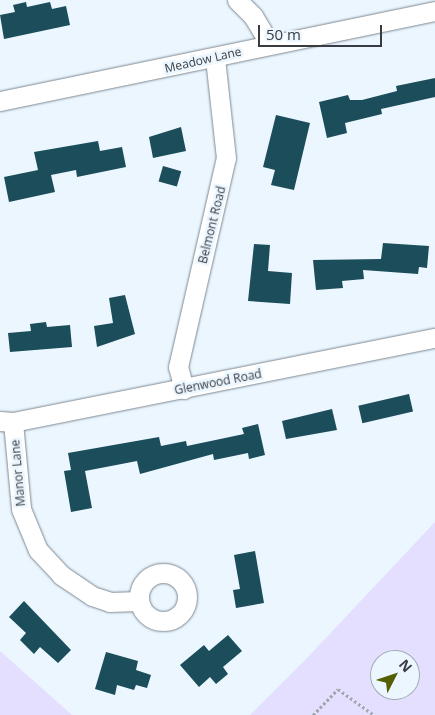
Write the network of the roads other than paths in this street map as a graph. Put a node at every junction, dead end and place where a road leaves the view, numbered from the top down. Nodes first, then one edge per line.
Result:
1 (237, 0) edge
2 (435, 11) edge
3 (269, 43) junction
4 (215, 58) junction
5 (0, 101) edge
6 (435, 338) edge
7 (184, 388) junction
8 (7, 421) edge
9 (139, 601) dead end

1 - 3 street
2 - 3 street, Meadow Lane
3 - 4 street, Meadow Lane
4 - 5 street, Meadow Lane
4 - 7 street, Belmont Road
6 - 7 street, Glenwood Road
7 - 8 street, Glenwood Road
8 - 9 street, Manor Lane

